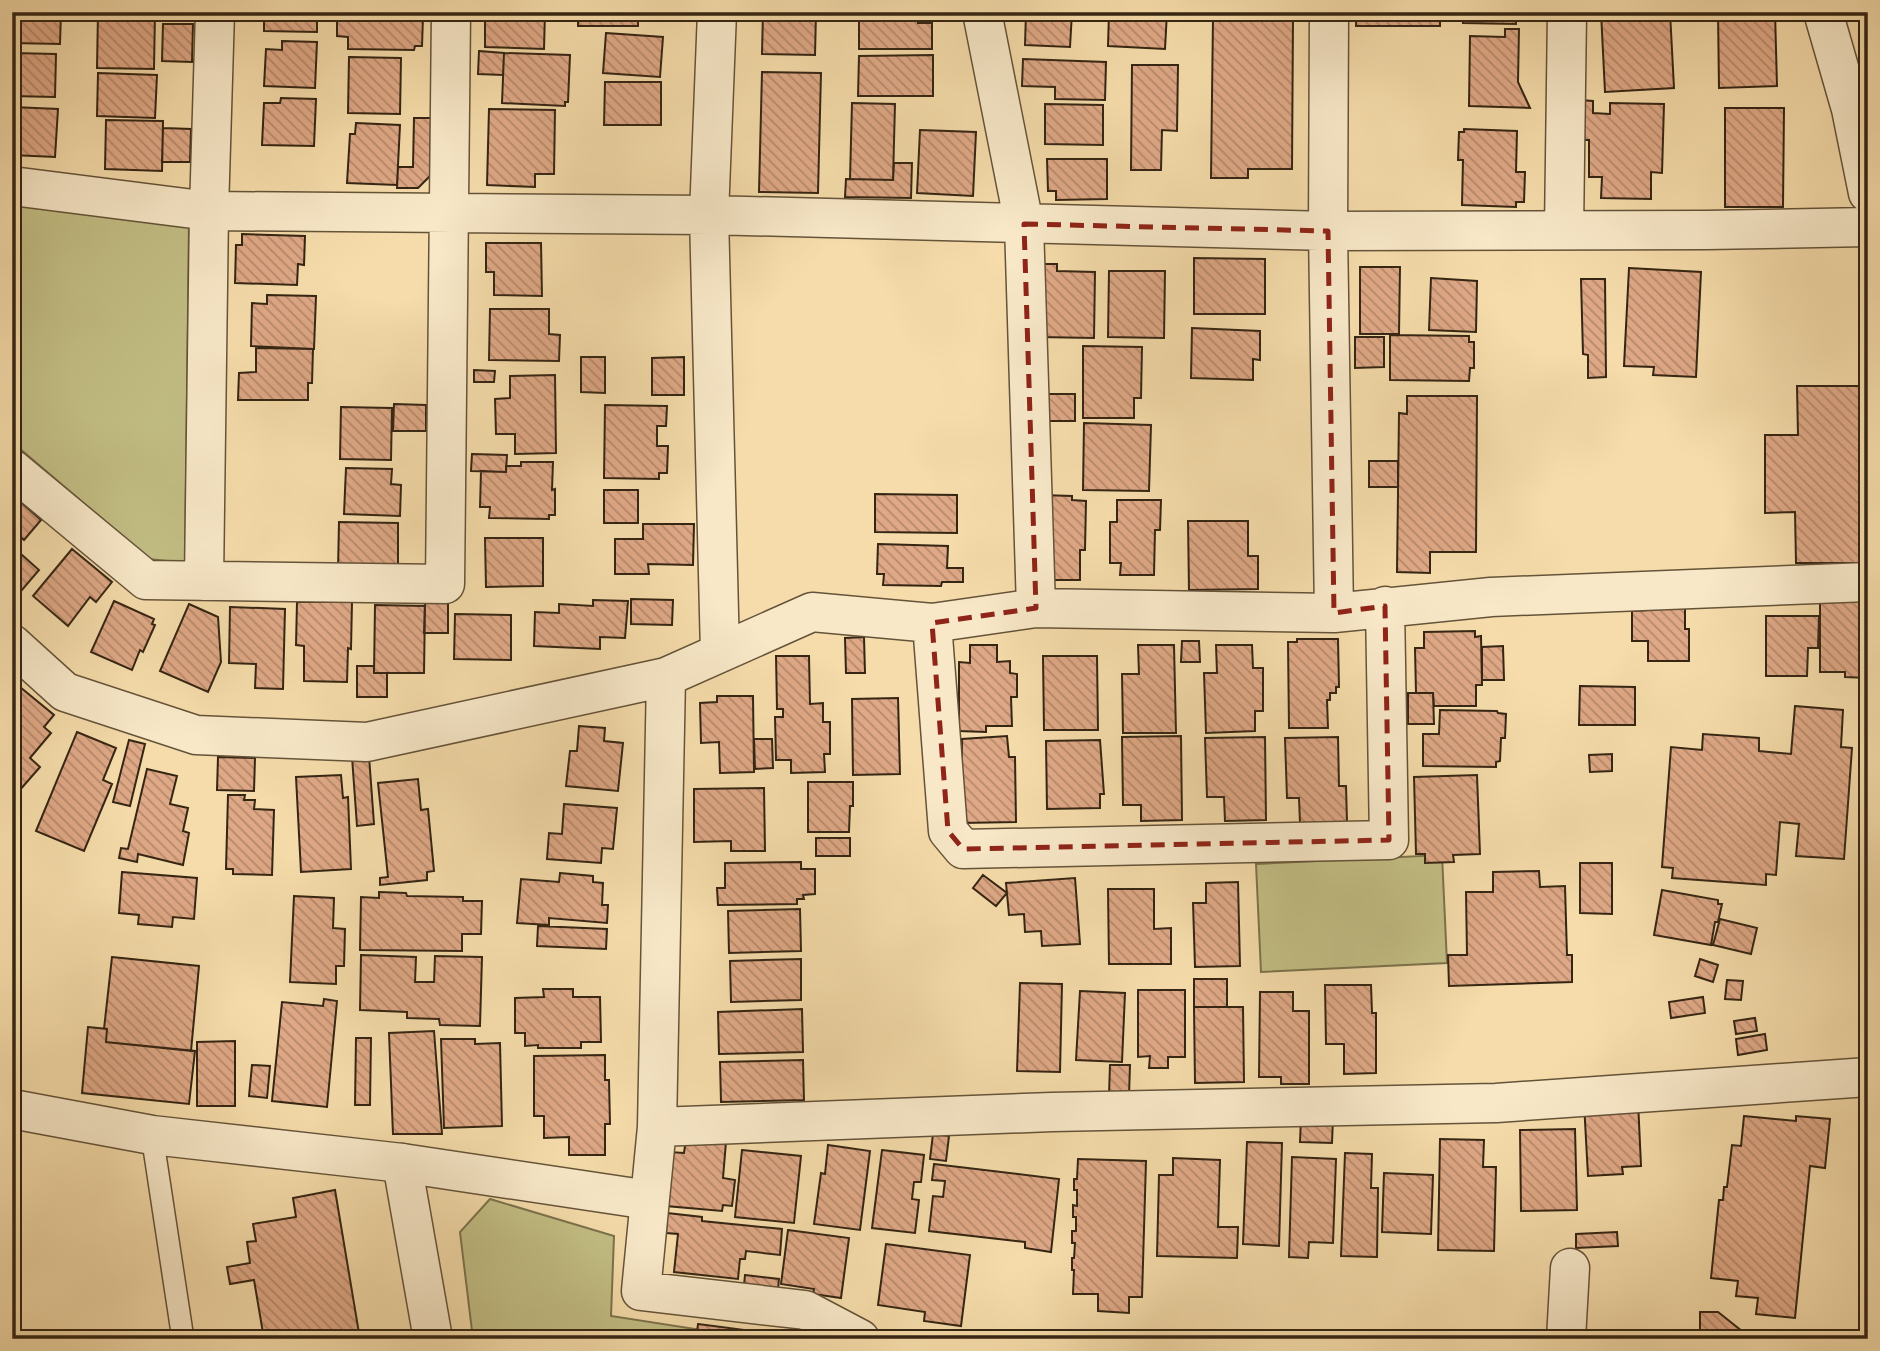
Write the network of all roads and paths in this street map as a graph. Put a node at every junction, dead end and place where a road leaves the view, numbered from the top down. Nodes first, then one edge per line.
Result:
1 (215, 12) edge
2 (451, 12) edge
3 (717, 12) edge
4 (982, 12) edge
5 (1329, 12) edge
6 (1567, 12) edge
7 (1823, 12) edge
8 (12, 186) edge
9 (1868, 193) edge
10 (209, 211) junction
11 (449, 213) junction
12 (709, 215) junction
13 (1024, 224) junction
14 (1868, 227) edge
15 (1564, 230) junction
16 (1328, 231) junction
17 (12, 469) edge
18 (204, 581) junction
19 (1868, 582) edge
20 (1385, 607) junction
21 (1036, 608) junction
22 (1334, 613) junction
23 (932, 623) junction
24 (12, 644) edge
25 (720, 653) junction
26 (666, 677) junction
27 (1868, 1077) edge
28 (12, 1109) edge
29 (657, 1127) junction
30 (152, 1135) junction
31 (402, 1164) junction
32 (649, 1200) junction
33 (1570, 1268) dead end
34 (183, 1339) edge
35 (433, 1339) edge
36 (860, 1339) edge
37 (1566, 1339) edge

1 - 10 street
2 - 11 street
3 - 12 street
4 - 13 street
5 - 16 street
6 - 15 street
7 - 9 street
8 - 10 street
10 - 11 street
10 - 18 street
11 - 12 street
11 - 18 street
12 - 13 street
12 - 25 street
13 - 16 street
13 - 21 street
14 - 15 street
15 - 16 street
16 - 22 street
17 - 18 street
19 - 20 street
20 - 22 street
20 - 23 street
21 - 22 street
21 - 23 street
23 - 25 street
24 - 26 street
25 - 26 street
26 - 29 street
27 - 29 street
28 - 30 street
29 - 32 street
30 - 31 street
30 - 34 lane
31 - 32 street
31 - 35 street
32 - 36 street
33 - 37 street

